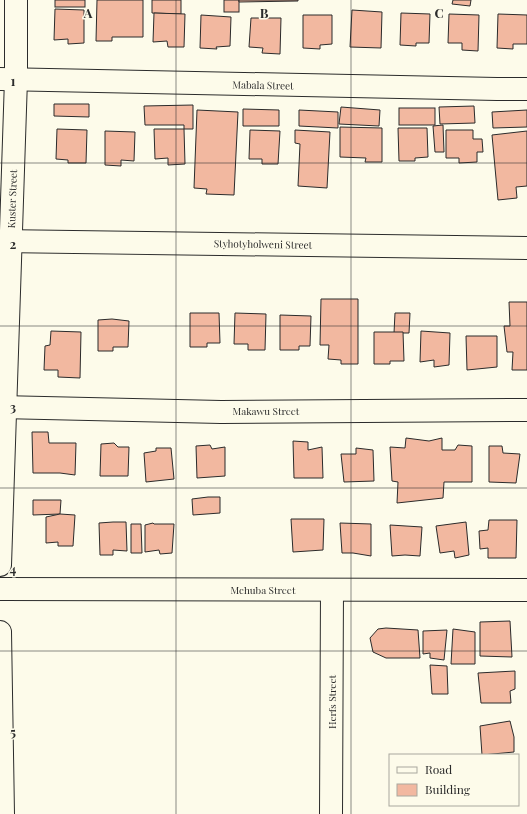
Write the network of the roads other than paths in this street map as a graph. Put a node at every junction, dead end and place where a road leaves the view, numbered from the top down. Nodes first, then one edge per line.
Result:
1 (16, 0) edge
2 (8, 79) edge
3 (527, 89) edge
4 (5, 240) edge
5 (527, 248) edge
6 (2, 407) edge
7 (527, 410) edge
8 (0, 565) edge
9 (0, 589) edge
10 (332, 590) junction
11 (527, 590) edge
12 (0, 632) edge
13 (3, 814) edge
14 (330, 814) edge

1 - 2 street, Kuster Street
2 - 3 street, Mabala Street
2 - 4 street, Kuster Street
4 - 5 street, Styhotyholweni Street
4 - 6 street, Kuster Street
6 - 7 street, Makawu Street
6 - 8 street, Kuster Street
9 - 10 street, Mchuba Street
10 - 11 street, Mchuba Street
10 - 14 street, Herfs Street
12 - 13 street

